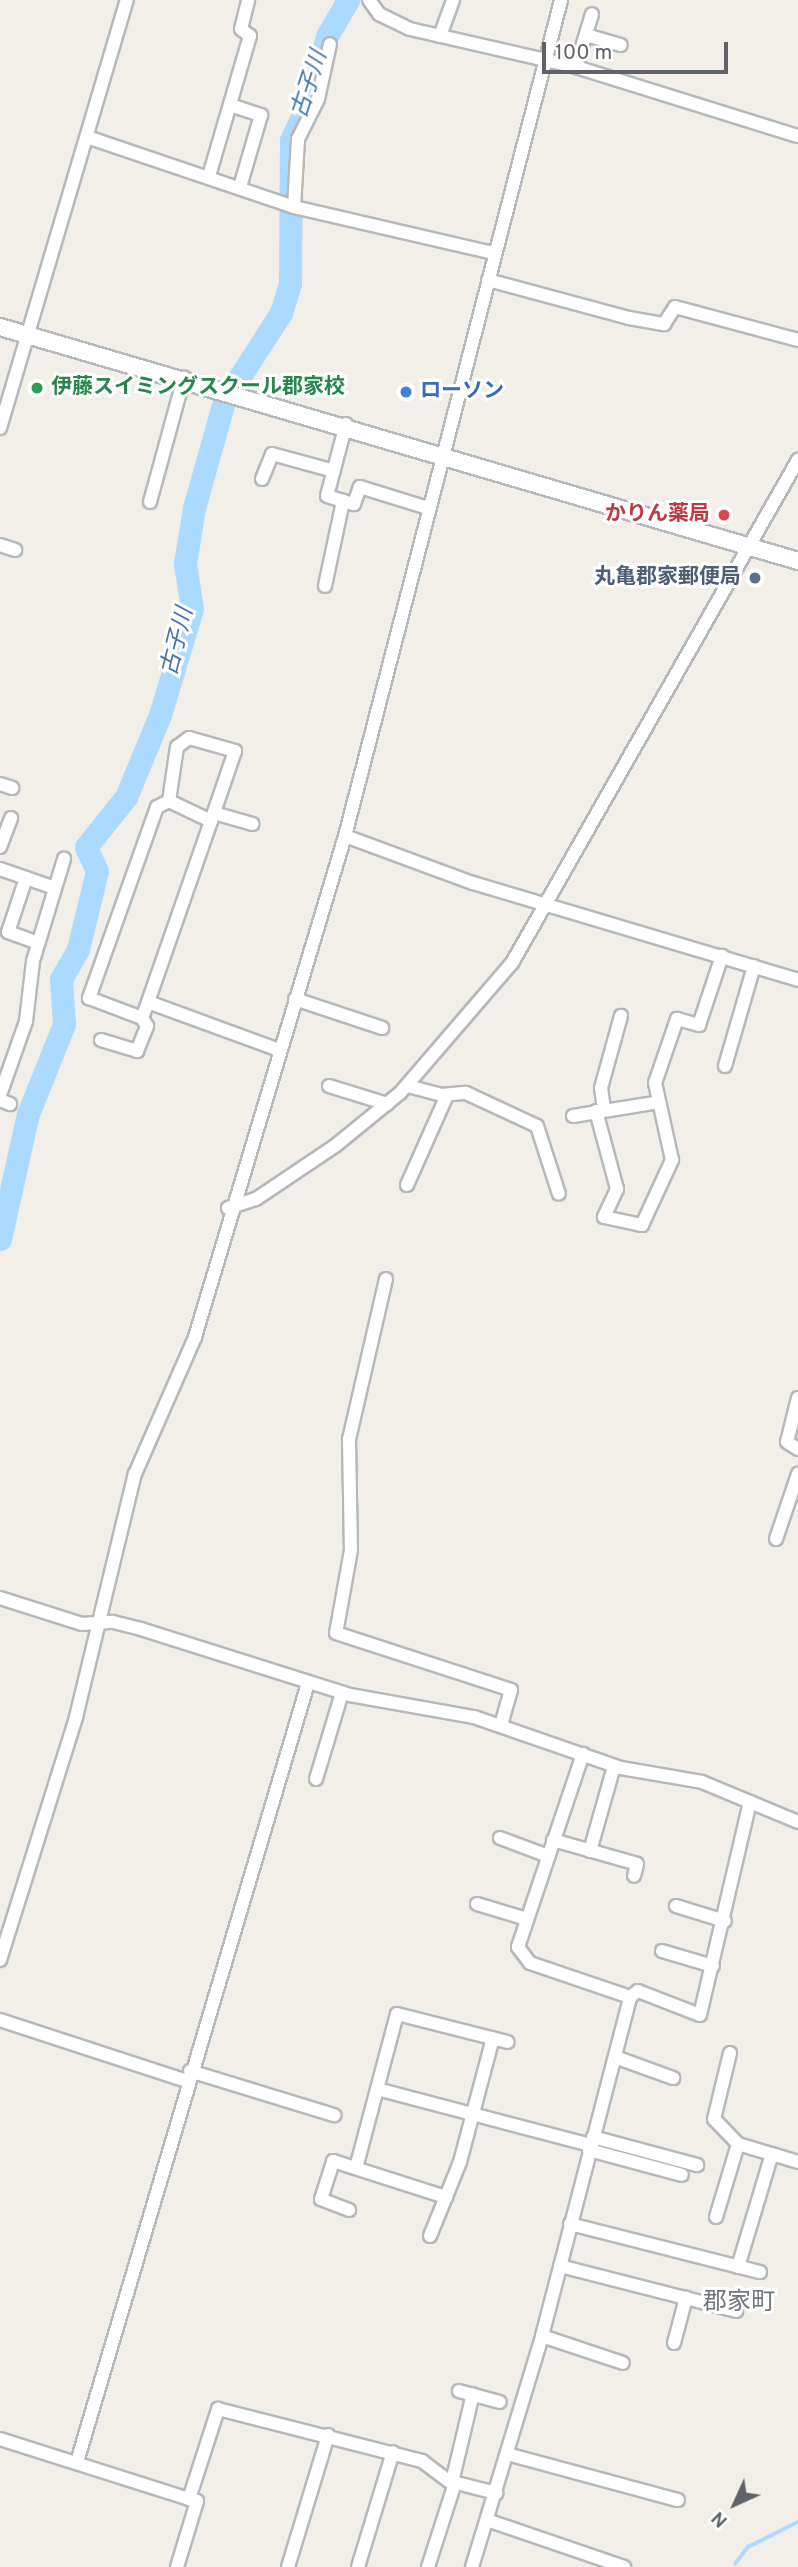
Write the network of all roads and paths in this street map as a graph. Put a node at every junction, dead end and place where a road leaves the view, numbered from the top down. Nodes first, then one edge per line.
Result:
1 (127, 0) edge
2 (248, 0) edge
3 (369, 0) edge
4 (453, 0) edge
5 (561, 0) edge
6 (592, 14) dead end
7 (586, 35) junction
8 (440, 36) junction
9 (330, 44) dead end
10 (621, 46) dead end
11 (545, 60) junction
12 (576, 67) junction
13 (230, 105) junction
14 (798, 136) edge
15 (90, 138) junction
16 (209, 176) junction
17 (240, 187) junction
18 (288, 205) junction
19 (493, 253) junction
20 (488, 280) junction
21 (0, 327) edge
22 (26, 335) junction
23 (798, 340) edge
24 (184, 379) junction
25 (346, 424) junction
26 (0, 428) edge
27 (441, 456) junction
28 (798, 460) edge
29 (334, 471) junction
30 (262, 479) dead end
31 (343, 501) junction
32 (150, 502) dead end
33 (428, 508) junction
34 (0, 545) edge
35 (749, 548) junction
36 (15, 550) dead end
37 (798, 561) edge
38 (325, 586) dead end
39 (169, 801) junction
40 (213, 817) junction
41 (10, 818) dead end
42 (252, 824) dead end
43 (345, 836) junction
44 (0, 847) edge
45 (64, 859) dead end
46 (0, 869) edge
47 (26, 878) junction
48 (55, 888) junction
49 (550, 902) junction
50 (38, 943) junction
51 (722, 956) junction
52 (754, 966) junction
53 (798, 980) edge
54 (295, 999) junction
55 (148, 1002) junction
56 (621, 1016) dead end
57 (142, 1017) junction
58 (382, 1028) dead end
59 (101, 1040) dead end
60 (279, 1050) junction
61 (725, 1066) dead end
62 (408, 1086) junction
63 (328, 1087) dead end
64 (447, 1095) junction
65 (3, 1100) edge
66 (659, 1102) junction
67 (387, 1104) junction
68 (600, 1110) junction
69 (573, 1116) dead end
70 (407, 1185) dead end
71 (559, 1194) dead end
72 (228, 1209) junction
73 (386, 1279) dead end
74 (798, 1398) edge
75 (798, 1448) edge
76 (798, 1474) edge
77 (776, 1539) dead end
78 (0, 1598) edge
79 (97, 1623) junction
80 (308, 1683) junction
81 (342, 1693) junction
82 (501, 1726) junction
83 (583, 1754) junction
84 (614, 1766) junction
85 (316, 1779) dead end
86 (750, 1802) junction
87 (798, 1822) edge
88 (500, 1838) dead end
89 (554, 1840) junction
90 (590, 1851) junction
91 (548, 1856) junction
92 (634, 1876) dead end
93 (477, 1904) dead end
94 (676, 1906) dead end
95 (527, 1919) junction
96 (725, 1921) junction
97 (662, 1951) dead end
98 (0, 1960) edge
99 (713, 1966) junction
100 (630, 1997) junction
101 (0, 2020) edge
102 (493, 2038) junction
103 (508, 2042) dead end
104 (730, 2053) dead end
105 (615, 2057) junction
106 (189, 2076) junction
107 (673, 2078) dead end
108 (377, 2089) junction
109 (472, 2114) junction
110 (334, 2115) dead end
111 (591, 2144) junction
112 (738, 2144) junction
113 (772, 2154) junction
114 (798, 2162) edge
115 (698, 2165) dead end
116 (356, 2168) junction
117 (682, 2175) dead end
118 (446, 2197) junction
119 (348, 2210) dead end
120 (716, 2217) dead end
121 (570, 2224) junction
122 (430, 2236) dead end
123 (560, 2266) junction
124 (738, 2267) junction
125 (760, 2272) dead end
126 (686, 2298) junction
127 (736, 2311) dead end
128 (542, 2336) junction
129 (674, 2343) dead end
130 (623, 2363) dead end
131 (500, 2402) dead end
132 (328, 2435) junction
133 (0, 2439) edge
134 (393, 2452) junction
135 (507, 2454) junction
136 (77, 2462) junction
137 (454, 2482) junction
138 (496, 2493) junction
139 (189, 2499) junction
140 (678, 2500) dead end
141 (487, 2520) junction
142 (607, 2564) edge
143 (177, 2567) edge
144 (288, 2567) edge
145 (358, 2567) edge
146 (428, 2567) edge
147 (472, 2567) edge
148 (624, 2567) edge

1 - 15 street
2 - 13 street
3 - 8 street
4 - 8 street
5 - 11 street
6 - 7 street
7 - 10 street
7 - 12 street
8 - 11 street
9 - 18 street
11 - 12 street
11 - 19 street
12 - 14 street
13 - 16 street
13 - 17 street
15 - 16 street
15 - 22 street
16 - 17 street
17 - 18 street
18 - 19 street
19 - 20 street
20 - 23 street
20 - 27 street
21 - 22 street
22 - 24 street
22 - 26 street
24 - 25 street
24 - 32 street
25 - 27 street
25 - 29 street
27 - 33 street
27 - 35 street
28 - 35 street
29 - 30 street
29 - 31 street
31 - 33 street
31 - 38 street
33 - 43 street
34 - 36 street
35 - 37 street
35 - 49 street
39 - 40 street
39 - 40 street
39 - 57 street
40 - 42 street
40 - 55 street
41 - 44 street
43 - 49 street
43 - 54 street
45 - 48 street
46 - 47 street
47 - 48 street
47 - 50 street
48 - 50 street
49 - 51 street
49 - 62 street
50 - 65 street
51 - 52 street
51 - 66 street
52 - 53 street
52 - 61 street
54 - 58 street
54 - 60 street
55 - 57 street
55 - 60 street
56 - 68 street
57 - 59 street
60 - 72 street
62 - 64 street
62 - 67 street
63 - 67 street
64 - 70 street
64 - 71 street
66 - 68 street
66 - 68 street
67 - 72 street
68 - 69 street
72 - 79 street
73 - 82 street
74 - 75 street
76 - 77 street
78 - 79 street
79 - 80 street
79 - 98 street
80 - 81 street
80 - 106 street
81 - 82 street
81 - 85 street
82 - 83 street
83 - 84 street
83 - 89 street
84 - 86 street
84 - 90 street
86 - 87 street
86 - 96 street
88 - 91 street
89 - 90 street
89 - 91 street
90 - 92 street
91 - 95 street
93 - 95 street
94 - 96 street
95 - 100 street
96 - 99 street
97 - 99 street
99 - 100 street
100 - 105 street
101 - 106 street
102 - 103 street
102 - 108 street
102 - 109 street
104 - 112 street
105 - 107 street
105 - 111 street
106 - 110 street
106 - 136 street
108 - 109 street
108 - 116 street
109 - 111 street
109 - 118 street
111 - 115 street
111 - 117 street
111 - 121 street
112 - 113 street
112 - 120 street
113 - 114 street
113 - 124 street
116 - 118 street
116 - 119 street
118 - 122 street
121 - 123 street
121 - 124 street
123 - 126 street
123 - 128 street
124 - 125 street
126 - 127 street
126 - 129 street
128 - 130 street
128 - 135 street
131 - 137 street
132 - 134 street
132 - 139 street
132 - 144 street
133 - 136 street
134 - 137 street
134 - 145 street
135 - 138 street
135 - 140 street
136 - 139 street
137 - 138 street
137 - 146 street
138 - 141 street
139 - 143 street
141 - 142 street
141 - 147 street
142 - 148 street

